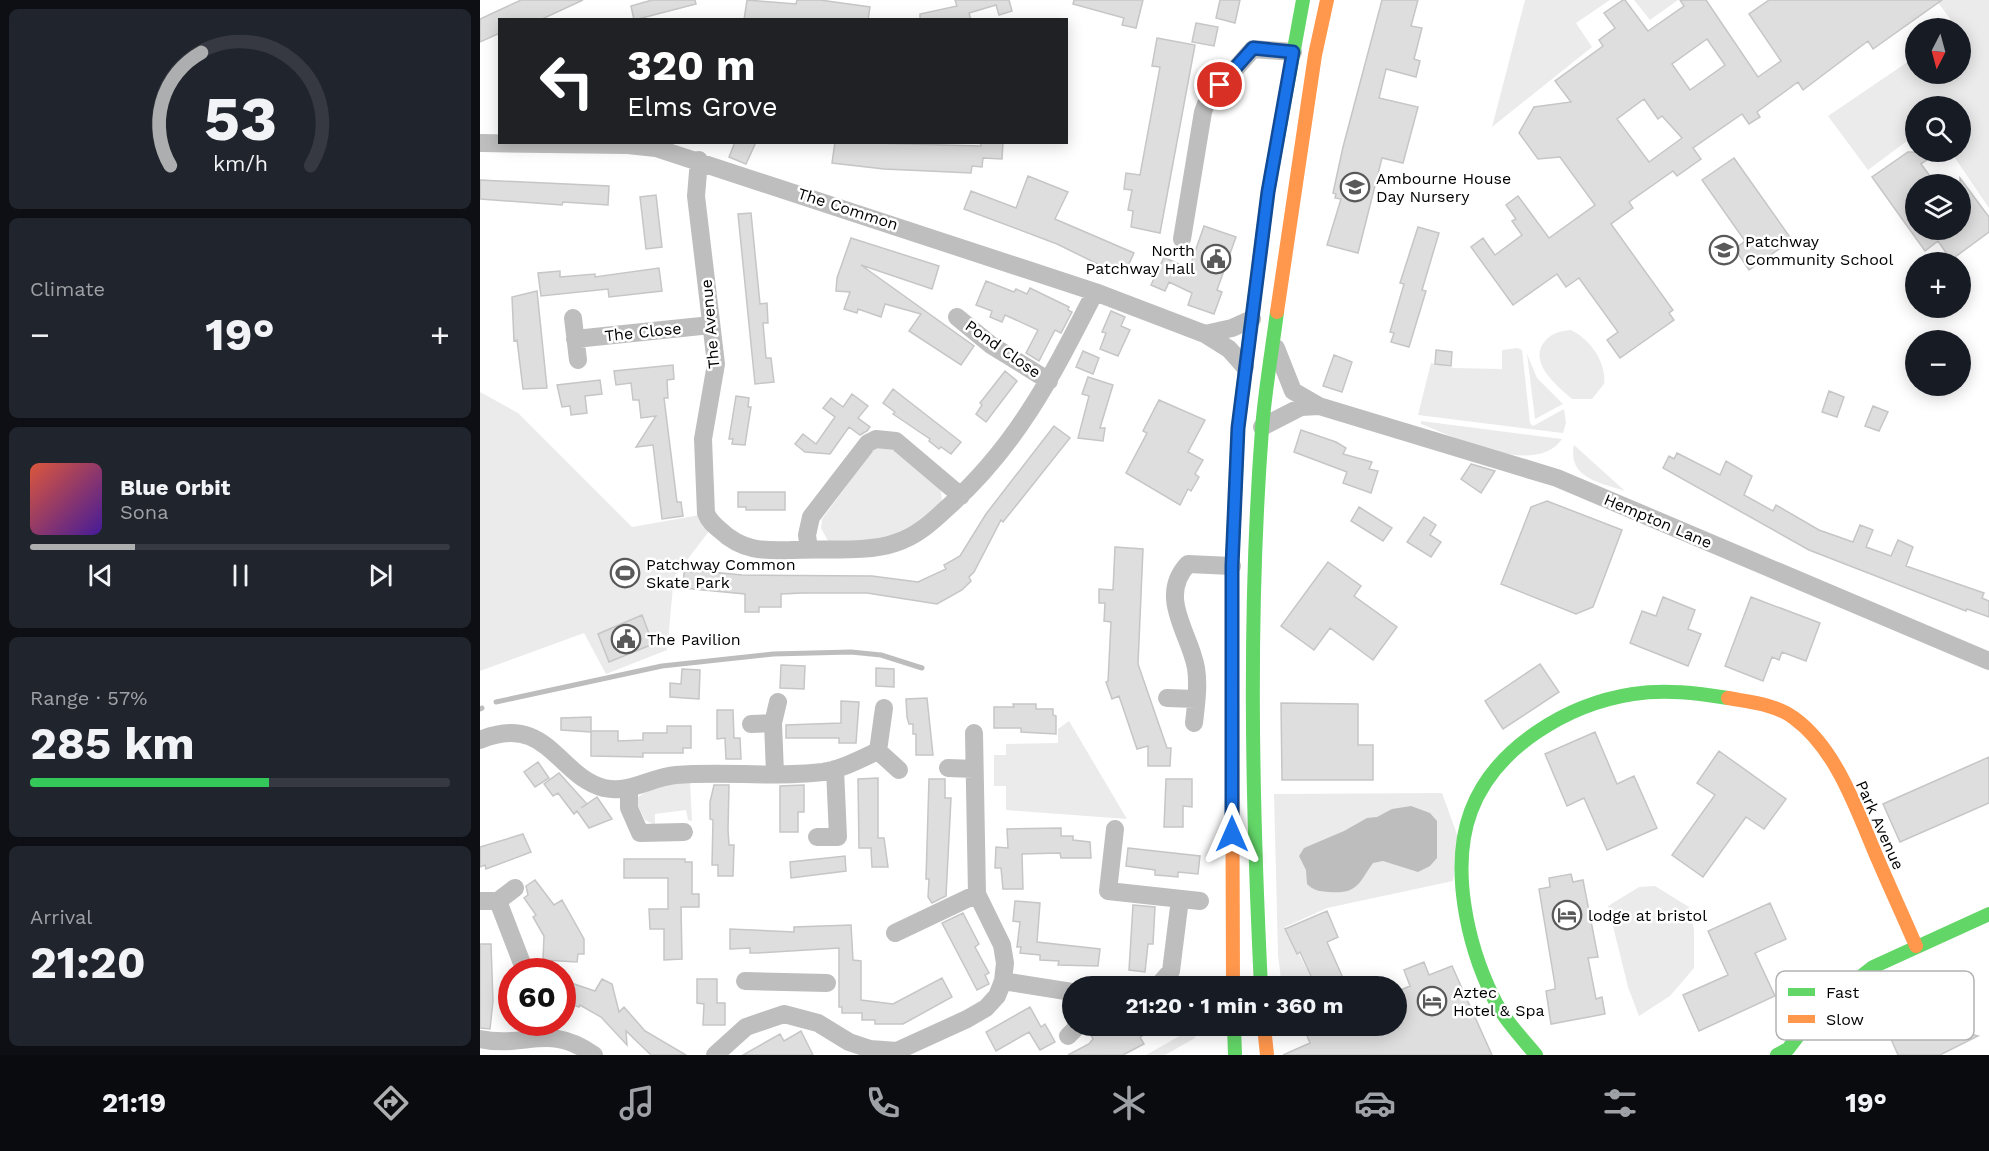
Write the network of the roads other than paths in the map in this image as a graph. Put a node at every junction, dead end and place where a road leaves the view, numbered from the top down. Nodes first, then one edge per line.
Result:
1 (1303, 0) edge
2 (1328, 0) edge
3 (1293, 52) junction
4 (480, 143) edge
5 (498, 143) edge
6 (554, 144) edge
7 (699, 160) junction
8 (1182, 239) dead end
9 (1095, 292) junction
10 (957, 317) dead end
11 (573, 318) dead end
12 (1252, 319) junction
13 (711, 325) junction
14 (1205, 334) junction
15 (575, 339) junction
16 (1274, 341) junction
17 (578, 360) dead end
18 (1245, 367) junction
19 (1049, 381) junction
20 (1319, 406) junction
21 (1262, 427) junction
22 (960, 496) junction
23 (809, 549) junction
24 (1232, 566) junction
25 (1989, 661) edge
26 (1167, 698) dead end
27 (1196, 699) junction
28 (778, 702) dead end
29 (884, 708) dead end
30 (773, 723) junction
31 (1194, 723) dead end
32 (751, 724) dead end
33 (974, 733) dead end
34 (480, 740) edge
35 (878, 751) junction
36 (948, 768) dead end
37 (974, 768) junction
38 (835, 769) junction
39 (899, 770) dead end
40 (775, 774) junction
41 (629, 789) junction
42 (1115, 829) dead end
43 (684, 832) dead end
44 (818, 837) dead end
45 (515, 888) dead end
46 (977, 894) junction
47 (1180, 899) junction
48 (489, 901) edge
49 (1200, 901) dead end
50 (1989, 914) edge
51 (895, 933) dead end
52 (1916, 946) junction
53 (519, 958) edge
54 (1867, 971) edge
55 (1167, 976) edge
56 (1233, 976) edge
57 (1260, 976) edge
58 (745, 981) dead end
59 (1003, 981) junction
60 (784, 982) junction
61 (827, 983) dead end
62 (1062, 990) edge
63 (784, 1014) junction
64 (498, 1035) edge
65 (550, 1036) edge
66 (1234, 1036) edge
67 (1265, 1036) edge
68 (480, 1039) edge
69 (1794, 1040) edge
70 (914, 1050) edge
71 (1784, 1053) edge
72 (594, 1055) edge
73 (715, 1055) edge
74 (1235, 1055) edge
75 (1267, 1055) edge
76 (1536, 1055) edge

1 - 3 main road
2 - 16 main road
3 - 8 street
3 - 12 main road
4 - 5 street, The Common
6 - 7 street, The Common
7 - 9 street, The Common
7 - 13 street, The Avenue
9 - 14 street, The Common
9 - 19 street, The Avenue
10 - 19 street, Pond Close
11 - 15 street
12 - 14 street
12 - 18 main road
13 - 15 street, The Close
13 - 23 street, The Avenue
14 - 18 street, The Common
15 - 17 street
16 - 20 street, Hempton Lane
16 - 21 main road
18 - 24 main road
19 - 22 street, The Avenue
20 - 21 street, Hempton Lane
20 - 25 street, Hempton Lane
21 - 57 main road
22 - 23 street, The Avenue
22 - 23 street
24 - 27 street
24 - 56 main road
26 - 27 street
27 - 31 street
28 - 30 street
29 - 35 street
30 - 32 street
30 - 40 street
33 - 37 street
34 - 41 street
35 - 38 street
35 - 39 street
36 - 37 street
37 - 46 street
38 - 40 street
38 - 44 street
40 - 41 street
41 - 43 street
42 - 47 street
45 - 48 street
46 - 51 street
46 - 59 street
47 - 49 street
47 - 55 street
48 - 53 street
50 - 52 main road
52 - 54 main road
52 - 76 main road, Park Avenue
58 - 60 street
59 - 62 street
59 - 70 street
60 - 61 street
60 - 63 street
63 - 70 street
63 - 73 street
64 - 68 street
65 - 72 street
66 - 74 main road
67 - 75 main road
69 - 71 main road

